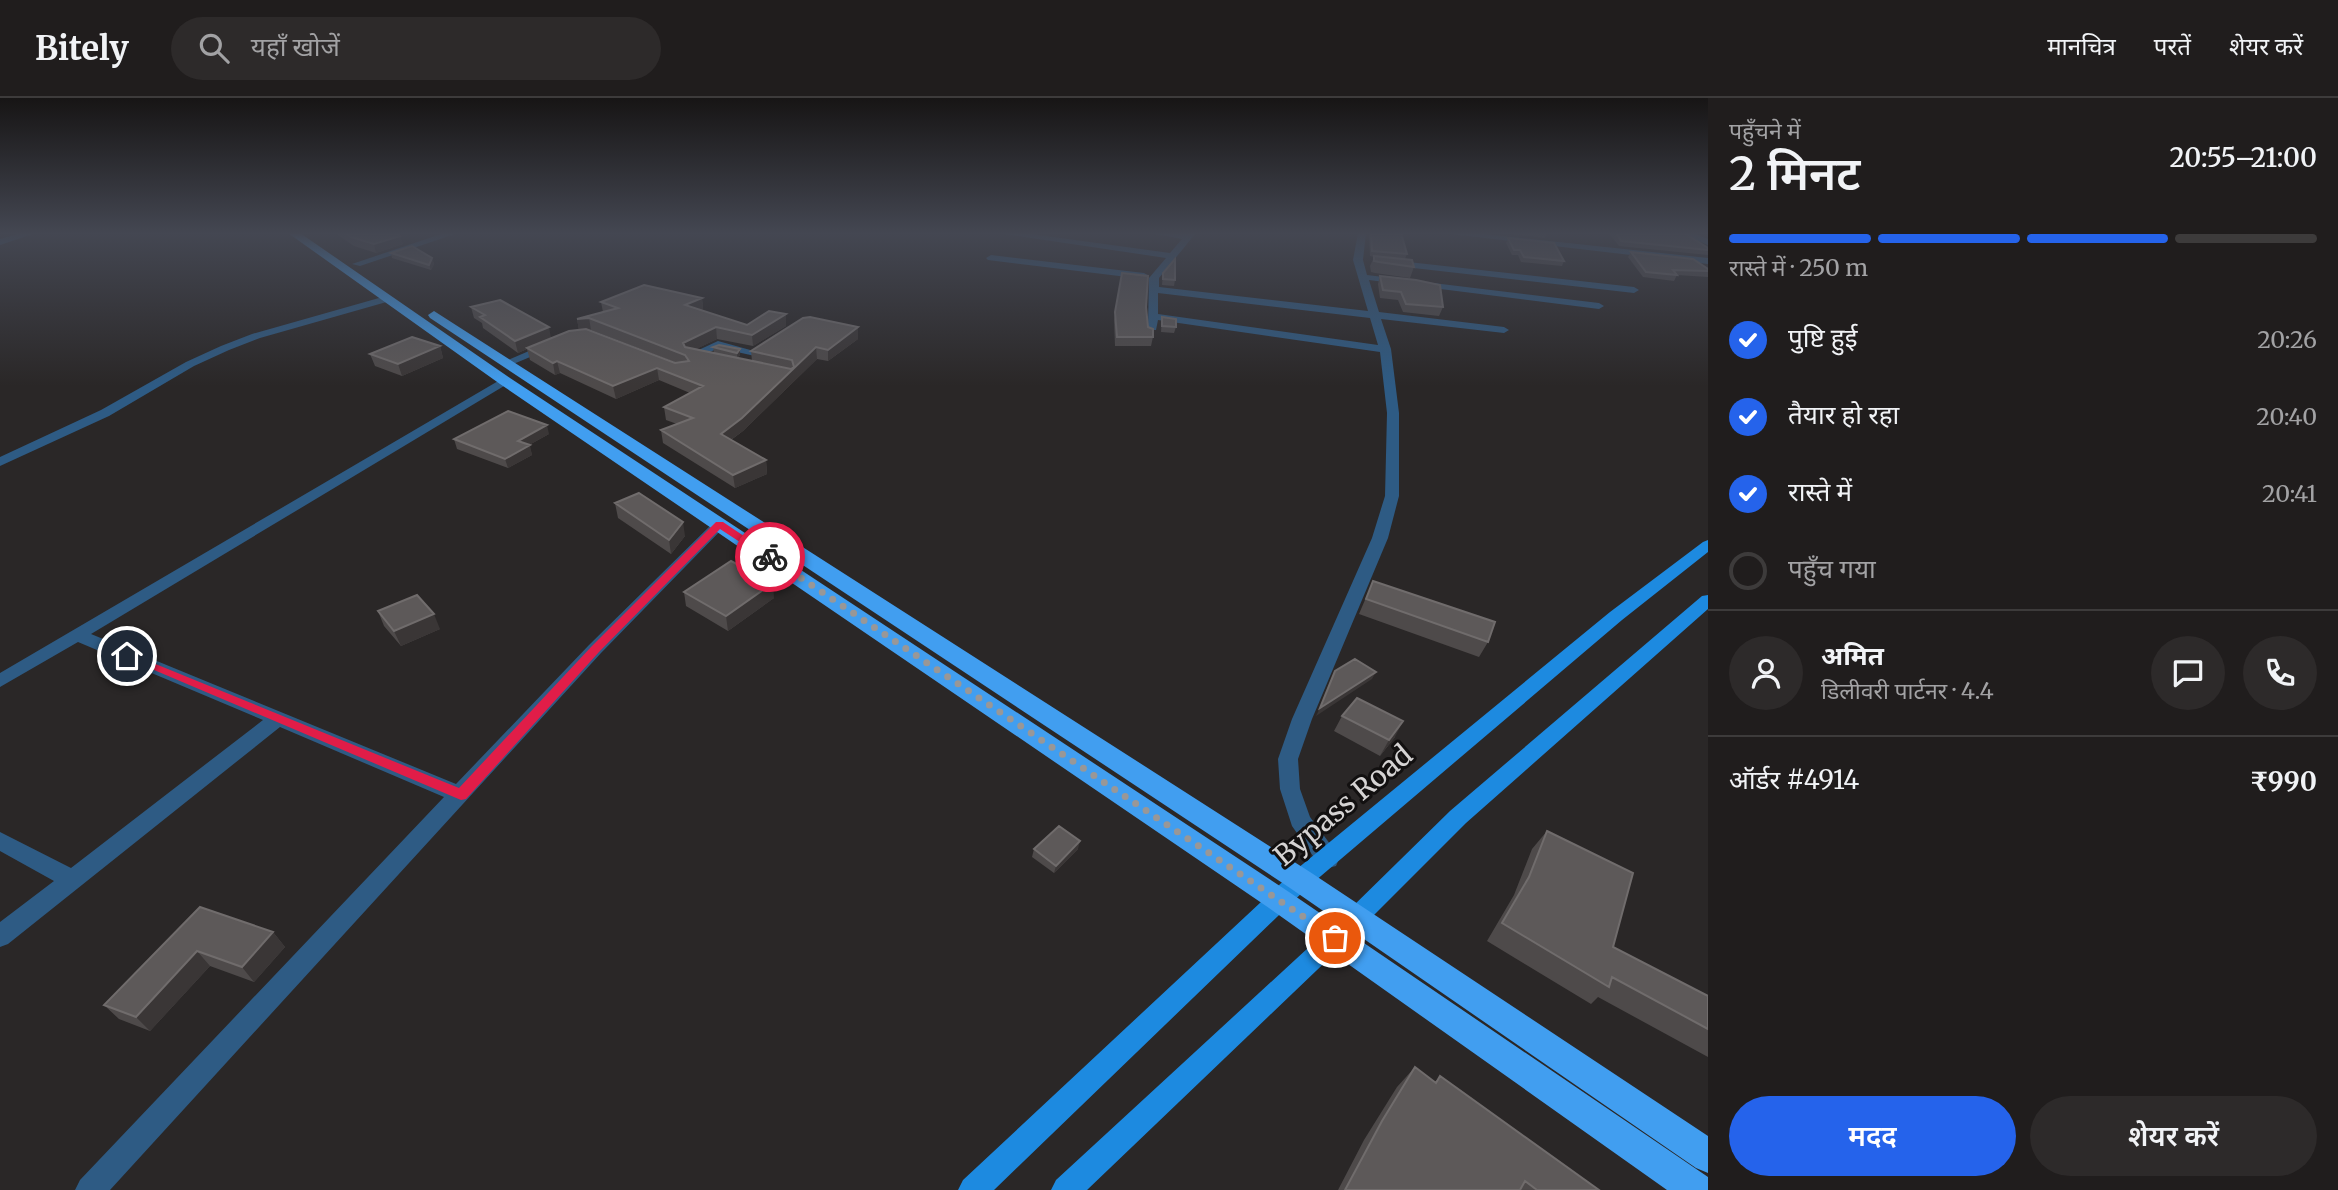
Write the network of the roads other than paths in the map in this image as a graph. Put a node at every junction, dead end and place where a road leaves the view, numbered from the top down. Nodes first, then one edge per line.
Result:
1 (1153, 283) edge
2 (365, 284) edge
3 (384, 284) edge
4 (1159, 284) edge
5 (1366, 284) edge
6 (1420, 284) edge
7 (1578, 284) edge
8 (1634, 290) dead end
9 (386, 299) junction
10 (1599, 306) dead end
11 (1152, 316) junction
12 (1376, 317) junction
13 (1504, 330) dead end
14 (1153, 334) edge
15 (557, 342) edge
16 (767, 345) edge
17 (1385, 349) junction
18 (755, 353) junction
19 (696, 355) junction
20 (710, 358) edge
21 (658, 361) edge
22 (737, 365) edge
23 (670, 366) junction
24 (682, 371) edge
25 (506, 372) junction
26 (0, 462) edge
27 (720, 524) junction
28 (1708, 545) edge
29 (1708, 600) edge
30 (76, 635) junction
31 (0, 681) edge
32 (278, 719) junction
33 (461, 795) junction
34 (0, 841) edge
35 (1328, 859) junction
36 (73, 880) junction
37 (1300, 880) junction
38 (1279, 900) junction
39 (1355, 919) junction
40 (0, 936) edge
41 (1335, 938) junction
42 (1708, 1156) edge
43 (90, 1190) edge
44 (973, 1190) edge
45 (1066, 1190) edge
46 (1697, 1190) edge

1 - 11 street
2 - 9 highway
3 - 25 highway
4 - 12 street
5 - 12 street
6 - 10 street
7 - 8 street
9 - 25 highway
9 - 26 street
11 - 14 street
11 - 17 street
12 - 13 street
12 - 17 street
15 - 25 street
16 - 18 street
17 - 35 street
18 - 19 street
18 - 22 street
19 - 20 street
19 - 23 street
21 - 23 street
23 - 24 street
25 - 27 highway
25 - 30 street
25 - 37 highway
27 - 33 street
27 - 38 highway
28 - 35 main road, Bypass Road
29 - 39 main road
30 - 31 street
30 - 32 street
32 - 33 street
32 - 36 street
33 - 43 street
34 - 36 street
35 - 37 main road, Bypass Road
36 - 40 street
37 - 38 main road, Bypass Road
37 - 39 highway
38 - 41 highway
38 - 44 main road, Bypass Road
39 - 41 main road
39 - 42 highway
41 - 45 main road
41 - 46 highway

